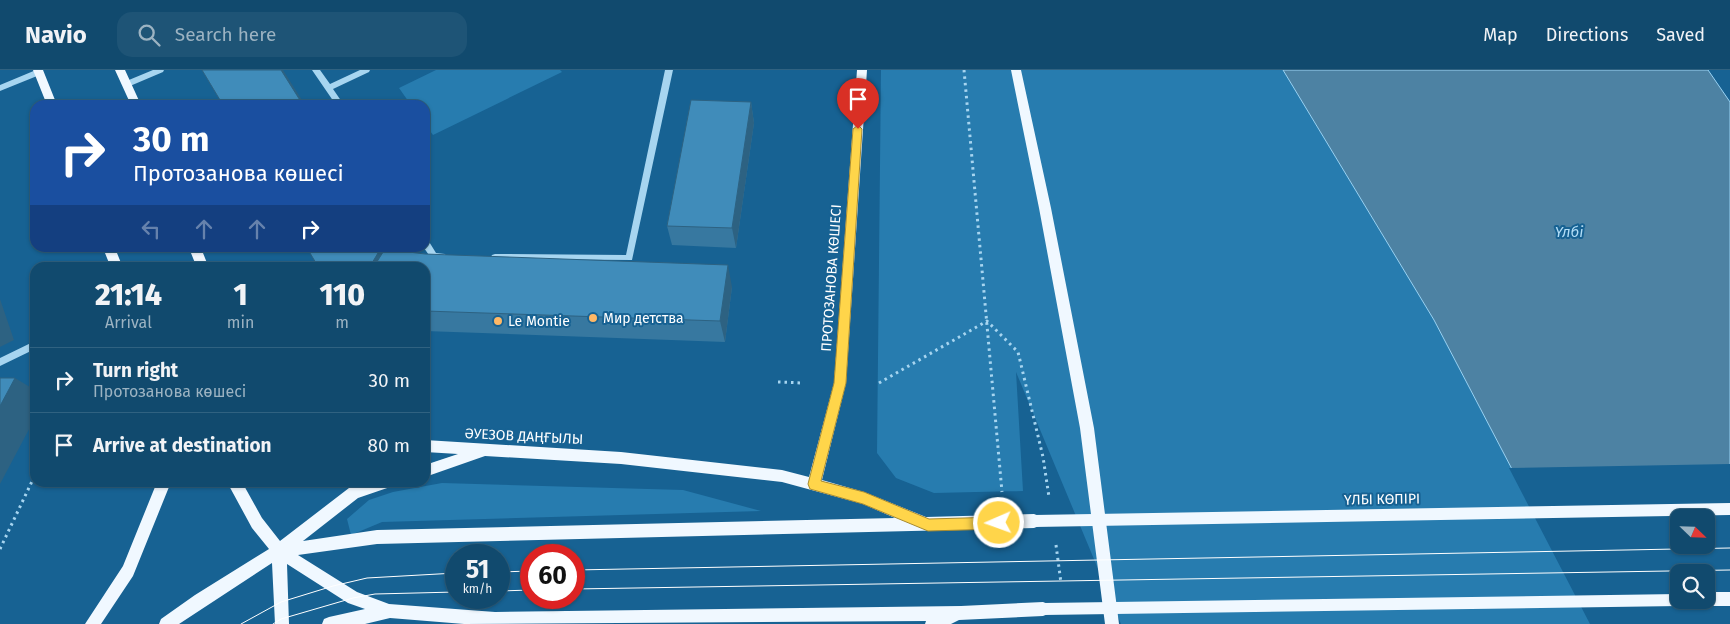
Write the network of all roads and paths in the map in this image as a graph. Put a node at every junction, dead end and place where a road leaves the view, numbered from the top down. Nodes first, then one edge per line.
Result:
1 (120, 70) edge
2 (160, 70) edge
3 (316, 70) edge
4 (366, 70) edge
5 (669, 70) edge
6 (862, 70) edge
7 (964, 70) edge
8 (1016, 70) edge
9 (39, 71) edge
10 (127, 84) junction
11 (0, 88) edge
12 (329, 88) junction
13 (50, 100) edge
14 (134, 100) edge
15 (337, 100) edge
16 (430, 250) edge
17 (454, 256) edge
18 (483, 257) edge
19 (987, 321) junction
20 (30, 347) edge
21 (0, 362) edge
22 (778, 382) dead end
23 (803, 383) dead end
24 (879, 383) dead end
25 (430, 446) edge
26 (487, 450) junction
27 (1043, 457) dead end
28 (430, 469) edge
29 (814, 484) junction
30 (30, 486) edge
31 (162, 487) edge
32 (237, 487) edge
33 (374, 487) edge
34 (1002, 492) dead end
35 (1730, 509) edge
36 (928, 525) junction
37 (0, 549) edge
38 (279, 551) junction
39 (1730, 599) edge
40 (1670, 600) edge
41 (1715, 600) edge
42 (389, 612) junction
43 (961, 613) junction
44 (92, 624) edge
45 (166, 624) edge
46 (282, 624) edge
47 (329, 624) edge
48 (932, 624) edge
49 (1112, 624) edge

1 - 10 main road
2 - 10 street
3 - 12 lane
4 - 12 street
5 - 18 street
6 - 29 main road, ПРОТОЗАНОВА КӨШЕСІ
7 - 19 path
8 - 49 main road
9 - 11 street
9 - 13 main road
10 - 14 main road
12 - 15 street
16 - 17 street
19 - 24 path
19 - 27 path
19 - 34 path
20 - 21 street
22 - 23 path
25 - 26 main road, ӘУЕЗОВ ДАҢҒЫЛЫ
26 - 28 main road
26 - 29 main road, ӘУЕЗОВ ДАҢҒЫЛЫ
29 - 36 main road, ӘУЕЗОВ ДАҢҒЫЛЫ
30 - 37 path
31 - 44 main road
32 - 38 main road
33 - 38 main road
35 - 36 main road, ҮЛБІ КӨПІРІ, bridge
36 - 38 main road, ҮЛБІ КӨПІРІ
38 - 42 main road
38 - 45 main road
38 - 46 main road
39 - 41 main road
40 - 43 main road, bridge
42 - 43 main road
42 - 47 main road
43 - 48 main road

